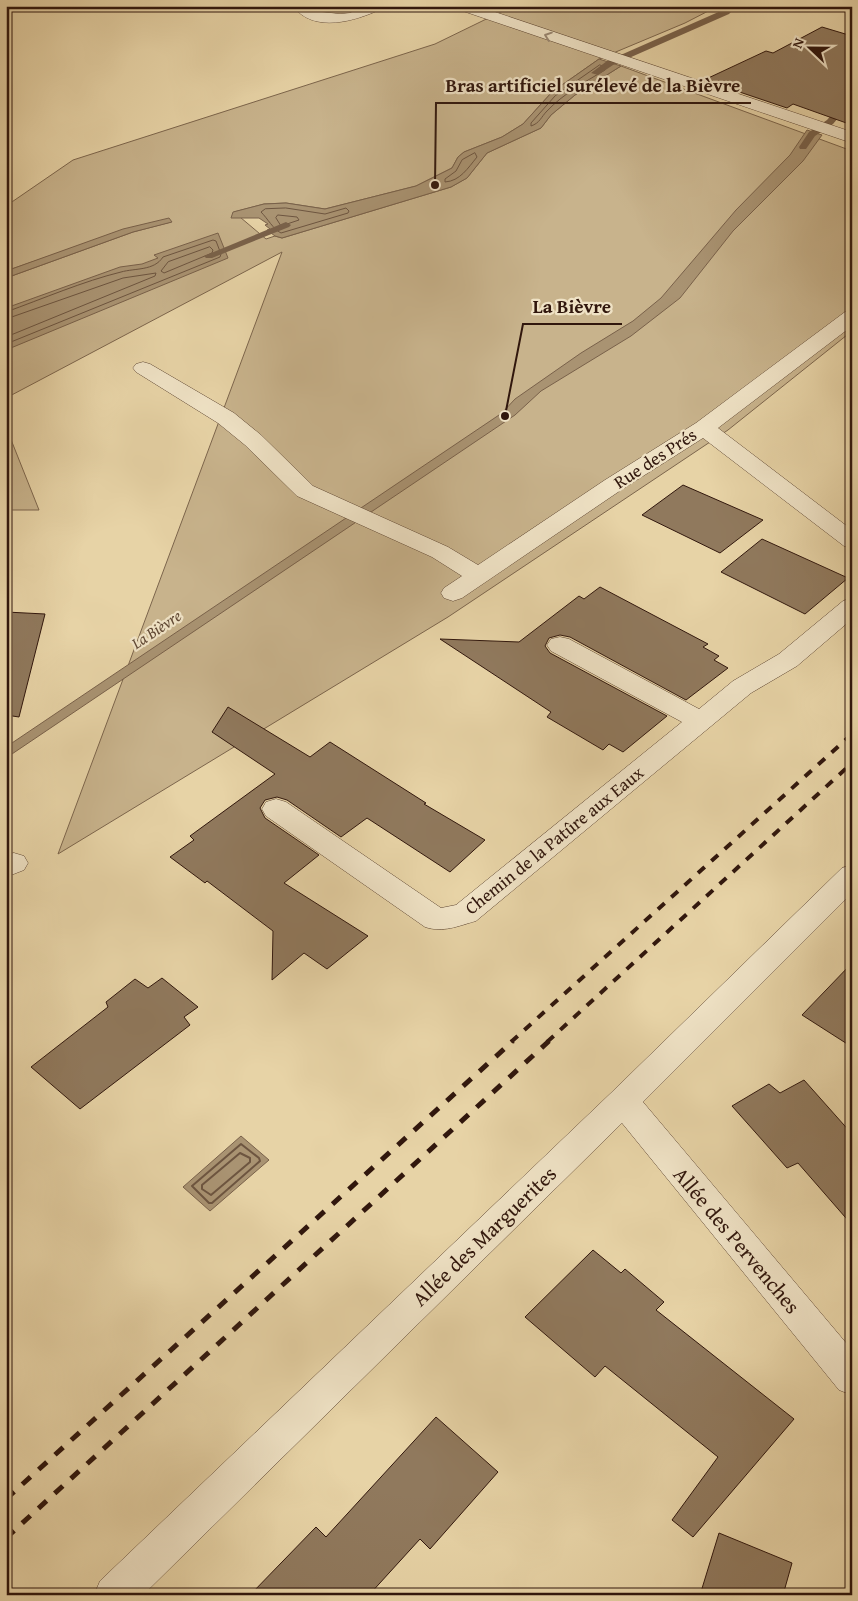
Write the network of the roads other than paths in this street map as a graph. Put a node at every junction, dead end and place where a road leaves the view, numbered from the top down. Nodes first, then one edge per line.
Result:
1 (300, 6) edge
2 (376, 6) edge
3 (462, 6) edge
4 (845, 136) edge
5 (852, 316) edge
6 (143, 368) dead end
7 (704, 428) junction
8 (852, 541) edge
9 (479, 576) junction
10 (454, 594) dead end
11 (852, 606) edge
12 (560, 645) dead end
13 (701, 721) junction
14 (276, 809) dead end
15 (852, 875) edge
16 (623, 1102) junction
17 (852, 1378) edge
18 (114, 1595) edge

1 - 2 street
4 -> 3 street
5 - 7 street, Rue des Prés
6 - 9 street
7 - 8 street
7 - 9 street, Rue des Prés
9 - 10 street, Rue des Prés
11 - 13 street, Chemin de la Patûre aux Eaux
12 - 13 street
13 - 14 street, Chemin de la Patûre aux Eaux
15 - 16 street, Allée des Marguerites
16 - 17 street, Allée des Pervenches
16 - 18 street, Allée des Marguerites

